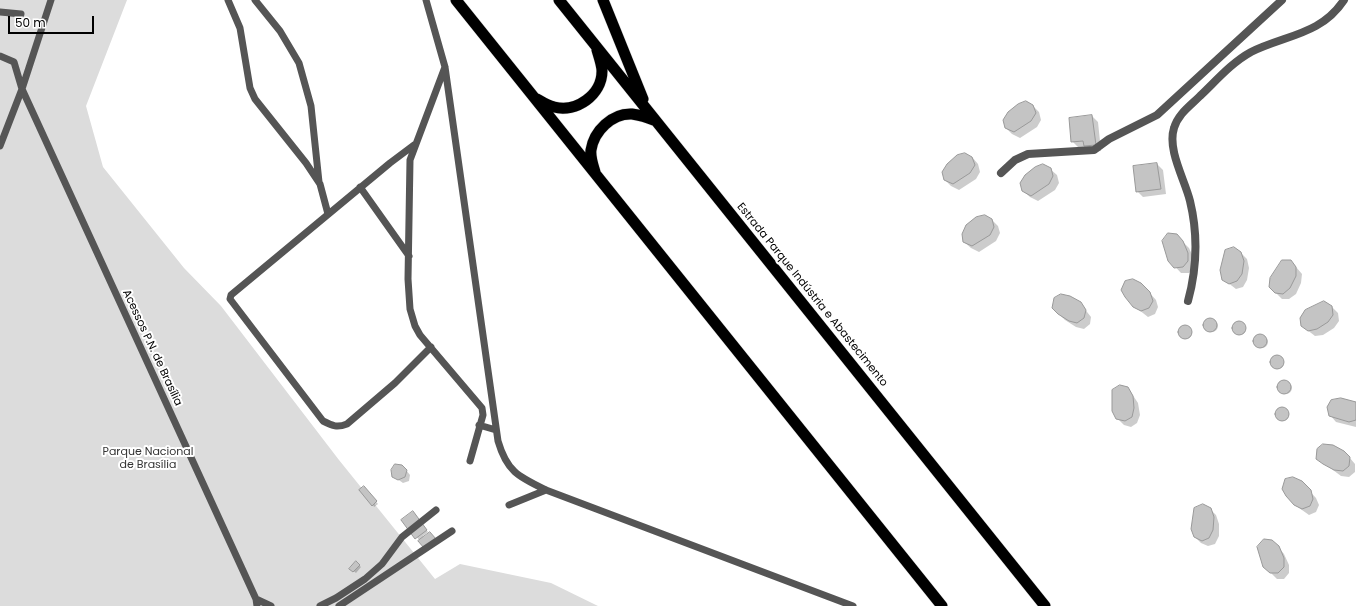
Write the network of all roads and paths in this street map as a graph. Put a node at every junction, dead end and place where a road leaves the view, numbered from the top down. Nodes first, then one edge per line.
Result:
1 (51, 0) edge
2 (228, 0) edge
3 (255, 0) edge
4 (426, 0) edge
5 (456, 0) edge
6 (559, 0) edge
7 (603, 0) edge
8 (1282, 0) edge
9 (1344, 0) edge
10 (0, 12) edge
11 (21, 14) dead end
12 (597, 48) junction
13 (0, 56) edge
14 (445, 67) junction
15 (22, 90) junction
16 (533, 97) junction
17 (647, 109) junction
18 (657, 121) junction
19 (414, 145) junction
20 (0, 146) edge
21 (595, 173) junction
22 (1001, 173) dead end
23 (320, 184) junction
24 (360, 187) junction
25 (328, 214) junction
26 (409, 256) junction
27 (1188, 301) dead end
28 (431, 347) junction
29 (479, 425) junction
30 (496, 430) junction
31 (470, 461) dead end
32 (546, 490) junction
33 (509, 504) dead end
34 (436, 510) dead end
35 (452, 531) dead end
36 (256, 603) edge
37 (271, 606) edge
38 (320, 606) edge
39 (339, 606) edge
40 (853, 606) edge
41 (942, 606) edge
42 (1045, 606) edge

1 - 15 lane
2 - 23 lane
3 - 23 lane
4 - 14 lane
5 - 16 highway
6 - 12 highway, Estrada Parque Indústria e Abastecimento
7 - 17 highway
8 - 22 street
9 - 27 street
10 - 11 lane
12 - 16 highway
12 - 17 highway, Estrada Parque Indústria e Abastecimento
13 - 15 lane, Acessos P.N. de Brasília
14 - 19 lane
14 - 30 lane
15 - 20 lane
15 - 36 lane, Acessos P.N. de Brasília
16 - 21 highway
17 - 18 highway, Estrada Parque Indústria e Abastecimento
18 - 21 highway
18 - 42 highway, Estrada Parque Indústria e Abastecimento
19 - 24 lane
19 - 26 lane
21 - 41 highway
23 - 25 lane
24 - 25 lane
24 - 26 lane
25 - 28 lane
26 - 28 lane
28 - 29 lane
29 - 30 lane
29 - 31 lane
30 - 32 lane
32 - 33 lane
32 - 40 lane
34 - 38 lane
35 - 39 lane
36 - 37 lane, Acessos P.N. de Brasília

